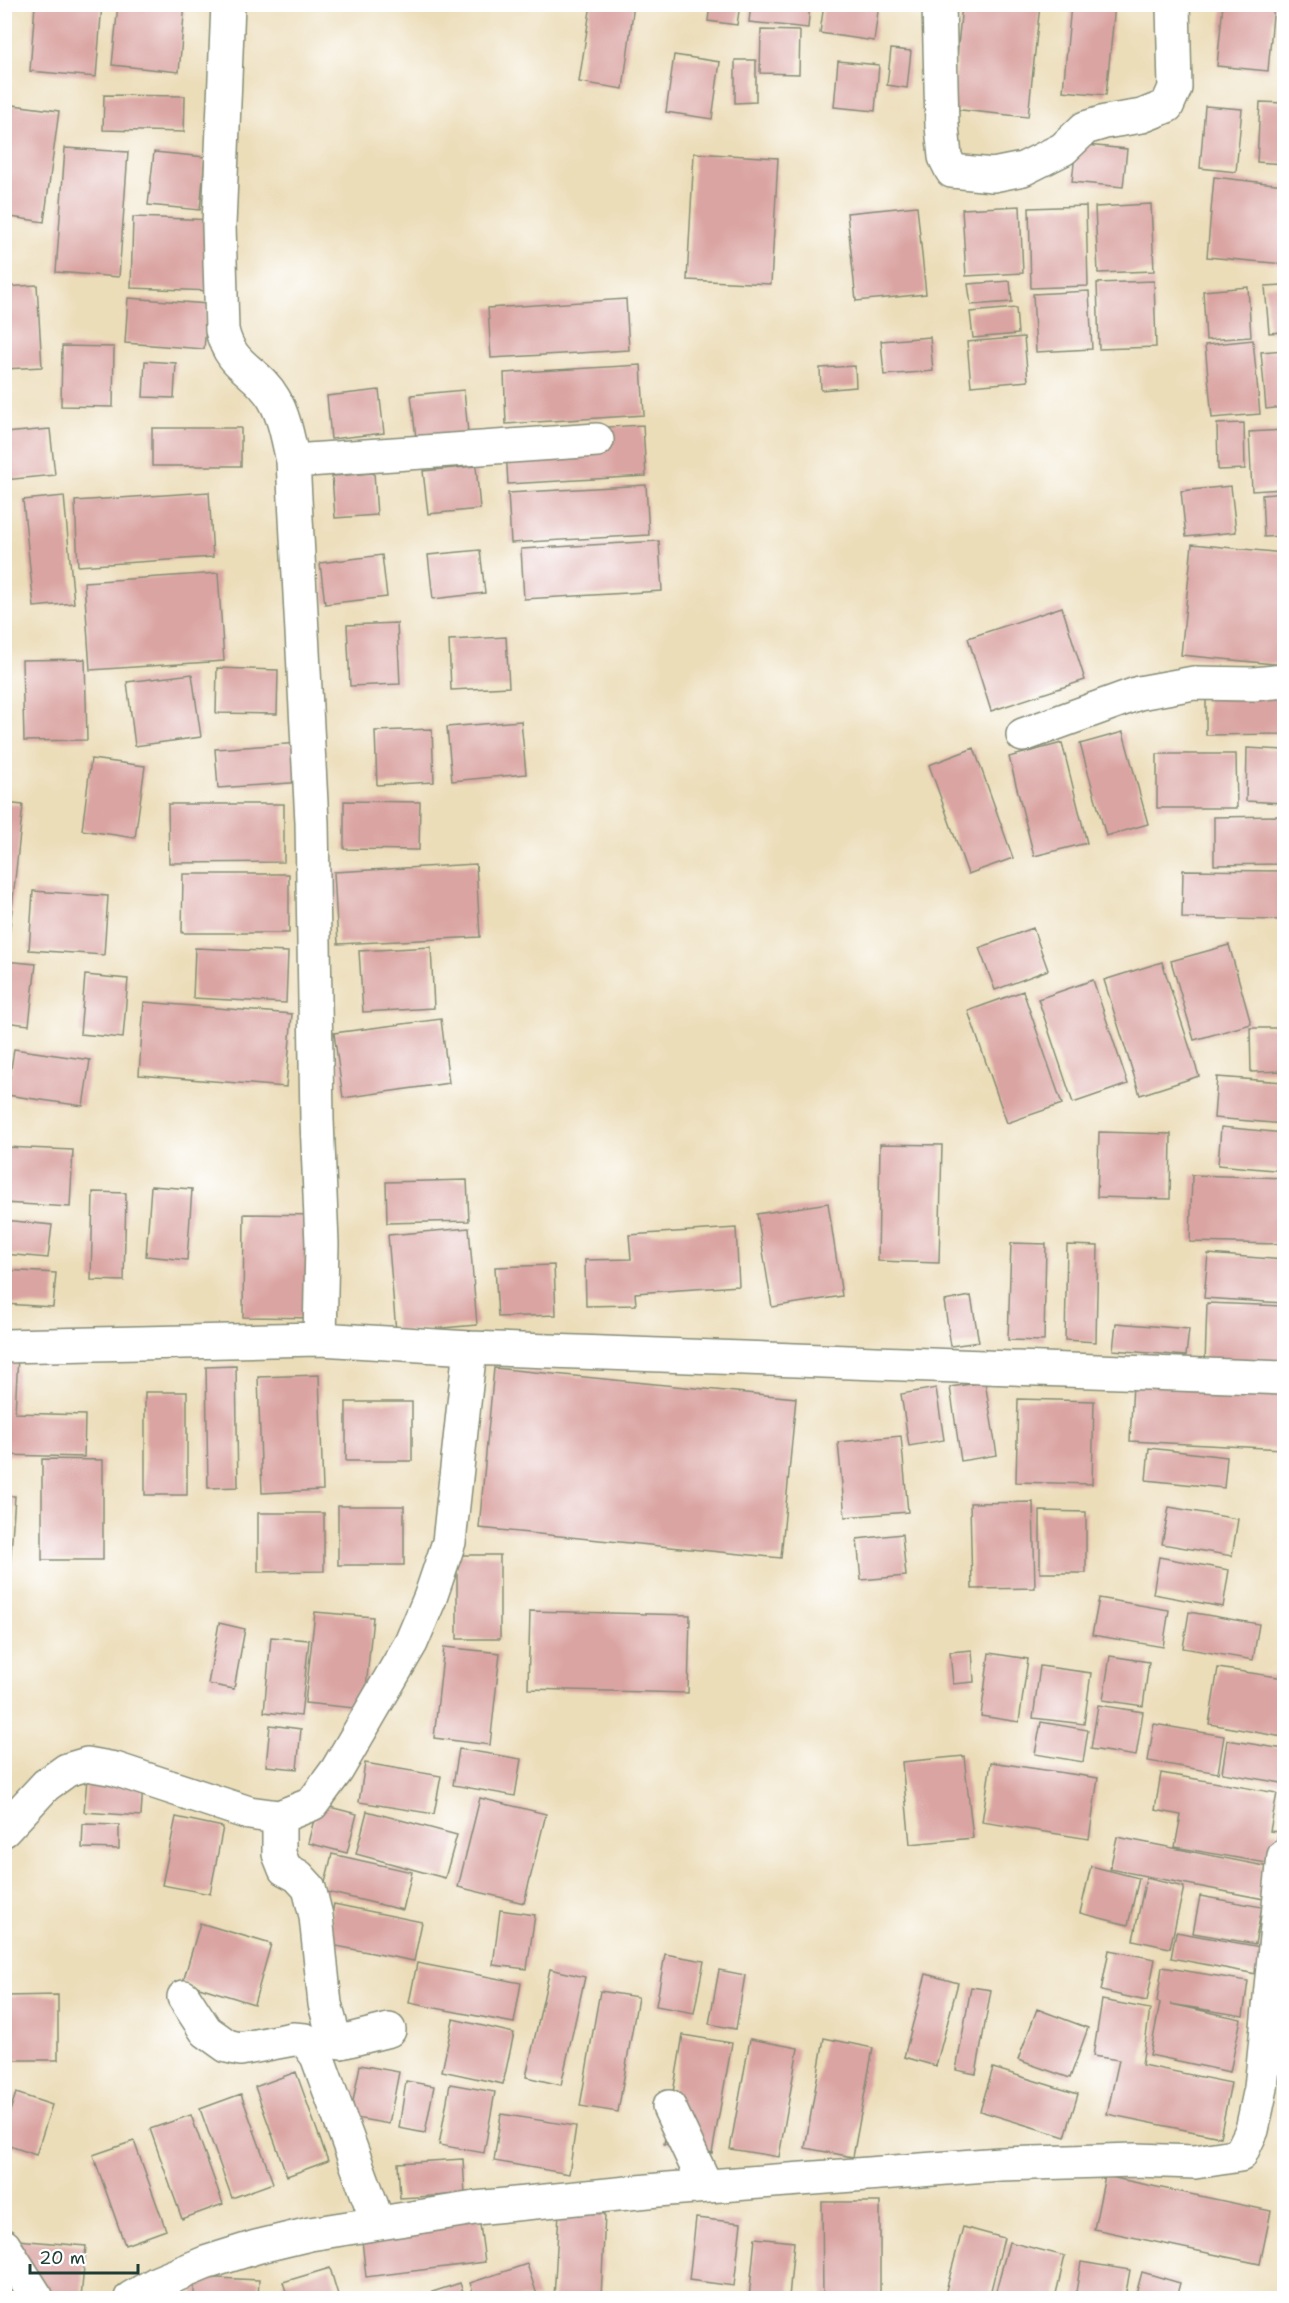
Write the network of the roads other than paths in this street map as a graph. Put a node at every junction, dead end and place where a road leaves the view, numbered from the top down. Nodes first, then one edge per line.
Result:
1 (228, 4) edge
2 (939, 4) edge
3 (1173, 4) edge
4 (597, 440) dead end
5 (293, 461) junction
6 (1284, 681) edge
7 (1023, 735) dead end
8 (320, 1339) junction
9 (4, 1346) edge
10 (470, 1348) junction
11 (1284, 1378) edge
12 (279, 1817) junction
13 (4, 1830) edge
14 (1284, 1856) edge
15 (184, 1997) dead end
16 (389, 2030) dead end
17 (669, 2107) dead end
18 (706, 2186) junction
19 (378, 2223) junction
20 (4, 2246) edge
21 (37, 2298) edge
22 (131, 2298) edge

1 - 5 street
2 - 3 street
4 - 5 street
5 - 8 street
6 - 7 street
8 - 9 street
8 - 10 street
10 - 11 street
10 - 12 street
12 - 13 street
12 - 16 street
14 - 18 street
15 - 19 street
17 - 18 street
18 - 19 street
19 - 22 street
20 - 21 street

